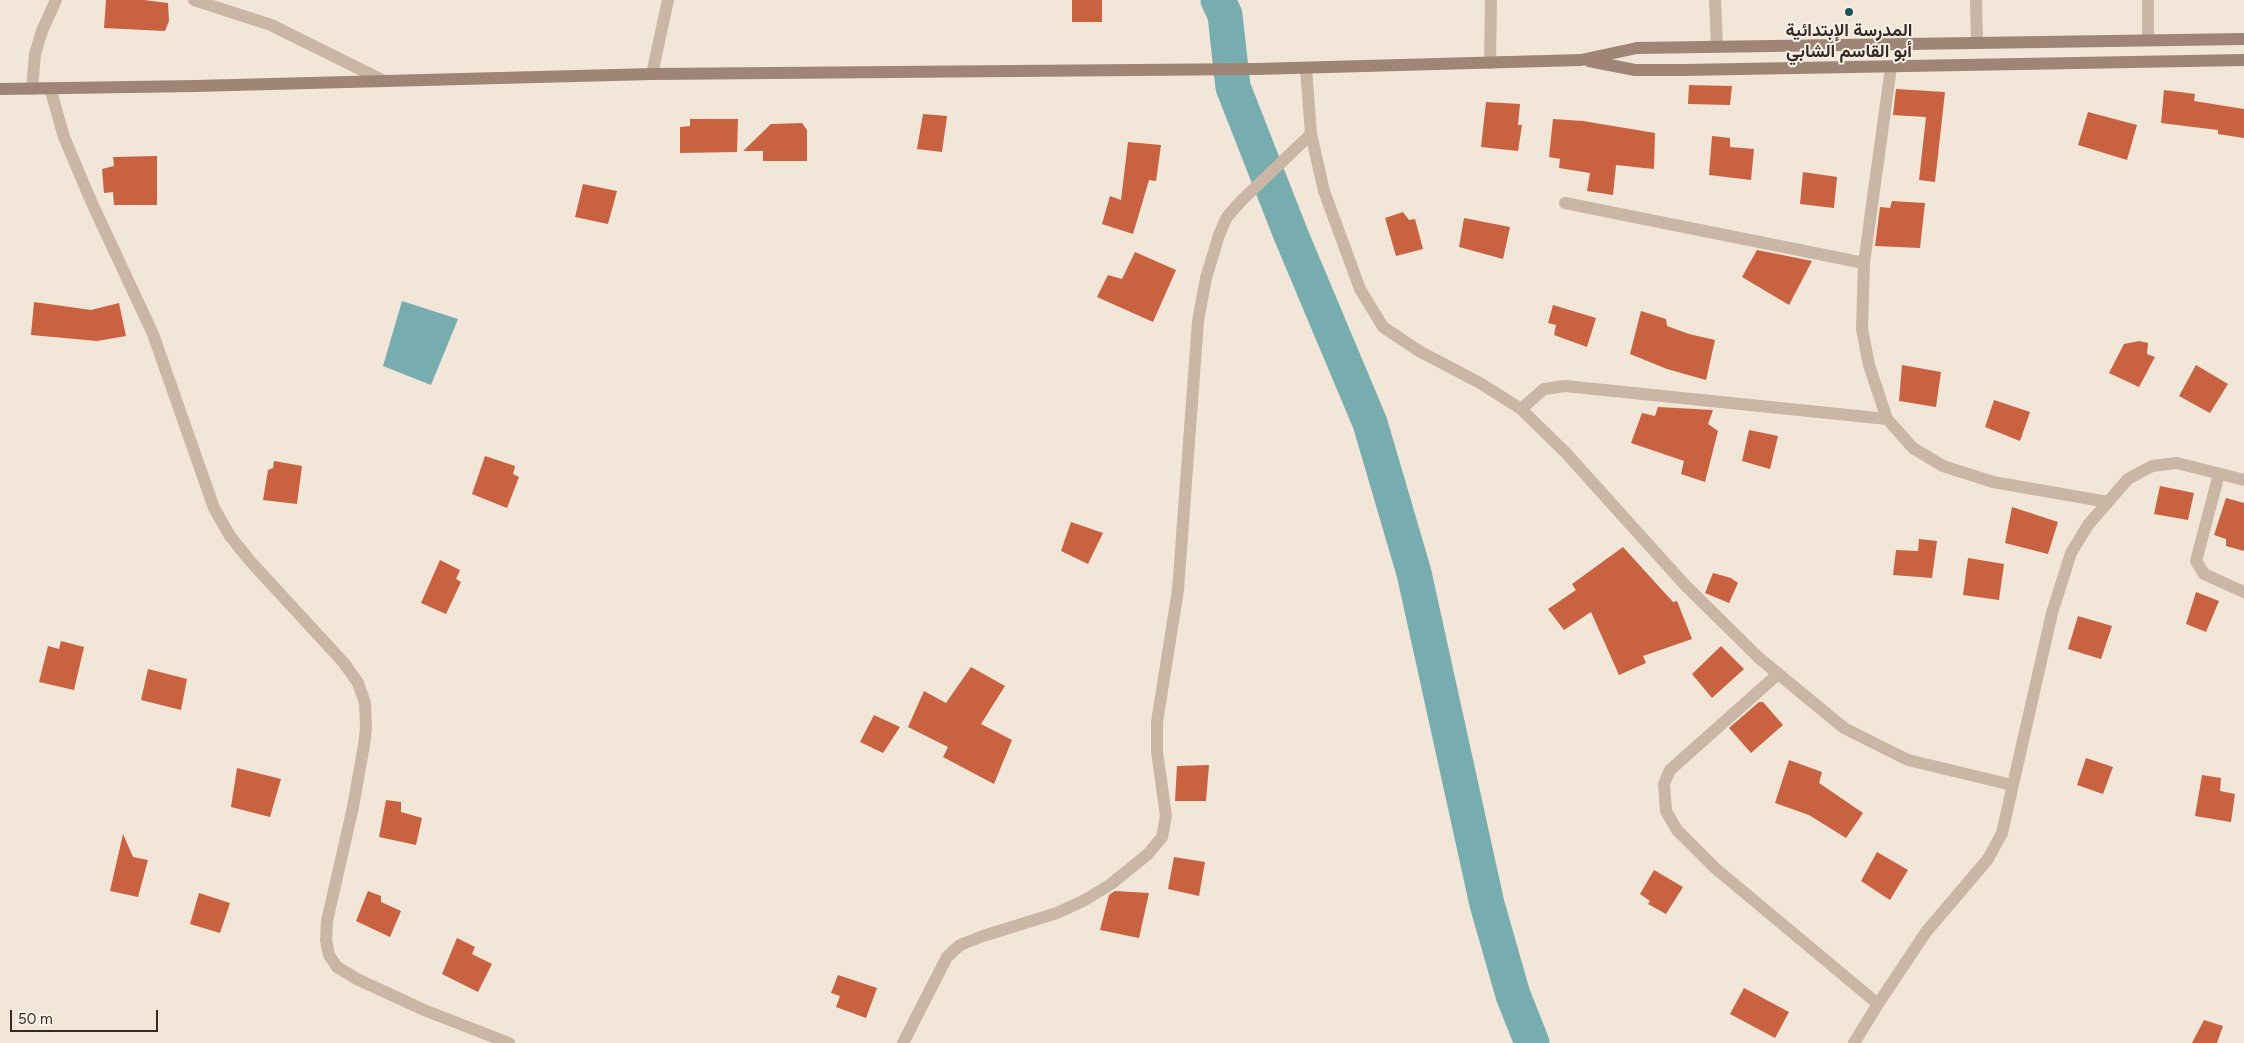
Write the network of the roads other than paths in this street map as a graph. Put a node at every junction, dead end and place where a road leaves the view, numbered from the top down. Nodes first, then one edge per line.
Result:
1 (56, 0) edge
2 (194, 0) edge
3 (668, 0) edge
4 (1491, 0) edge
5 (1715, 0) edge
6 (1976, 0) edge
7 (2148, 0) edge
8 (2244, 39) edge
9 (2148, 40) junction
10 (1976, 43) junction
11 (1717, 46) junction
12 (1581, 60) junction
13 (2244, 60) edge
14 (1490, 62) junction
15 (1891, 67) junction
16 (1306, 68) junction
17 (652, 74) junction
18 (384, 81) junction
19 (50, 88) junction
20 (0, 89) edge
21 (32, 89) junction
22 (1311, 134) junction
23 (1565, 203) dead end
24 (1864, 263) junction
25 (1521, 409) junction
26 (1888, 420) junction
27 (2219, 474) junction
28 (2244, 480) edge
29 (2108, 502) junction
30 (2244, 592) edge
31 (1778, 674) junction
32 (2012, 785) junction
33 (1878, 1004) junction
34 (509, 1043) edge
35 (903, 1043) edge
36 (1854, 1043) edge

1 - 21 street
2 - 18 street
3 - 17 street
4 - 14 street
5 - 11 street
6 - 10 street
7 - 9 street
8 - 9 main road
9 - 10 main road
10 - 11 main road
11 - 12 main road
12 - 14 main road
12 - 15 main road
13 - 15 main road
14 - 16 main road
15 - 24 street
16 - 17 main road
16 - 22 street
17 - 18 main road
18 - 19 main road
19 - 21 main road
19 - 34 street
20 - 21 main road
22 - 25 street
22 - 35 street
23 - 24 street
24 - 26 street
25 - 26 street
25 - 31 street
26 - 29 street
27 - 28 street
27 - 29 street
27 - 30 street
29 - 32 street
31 - 32 street
31 - 33 street
32 - 33 street
33 - 36 street

